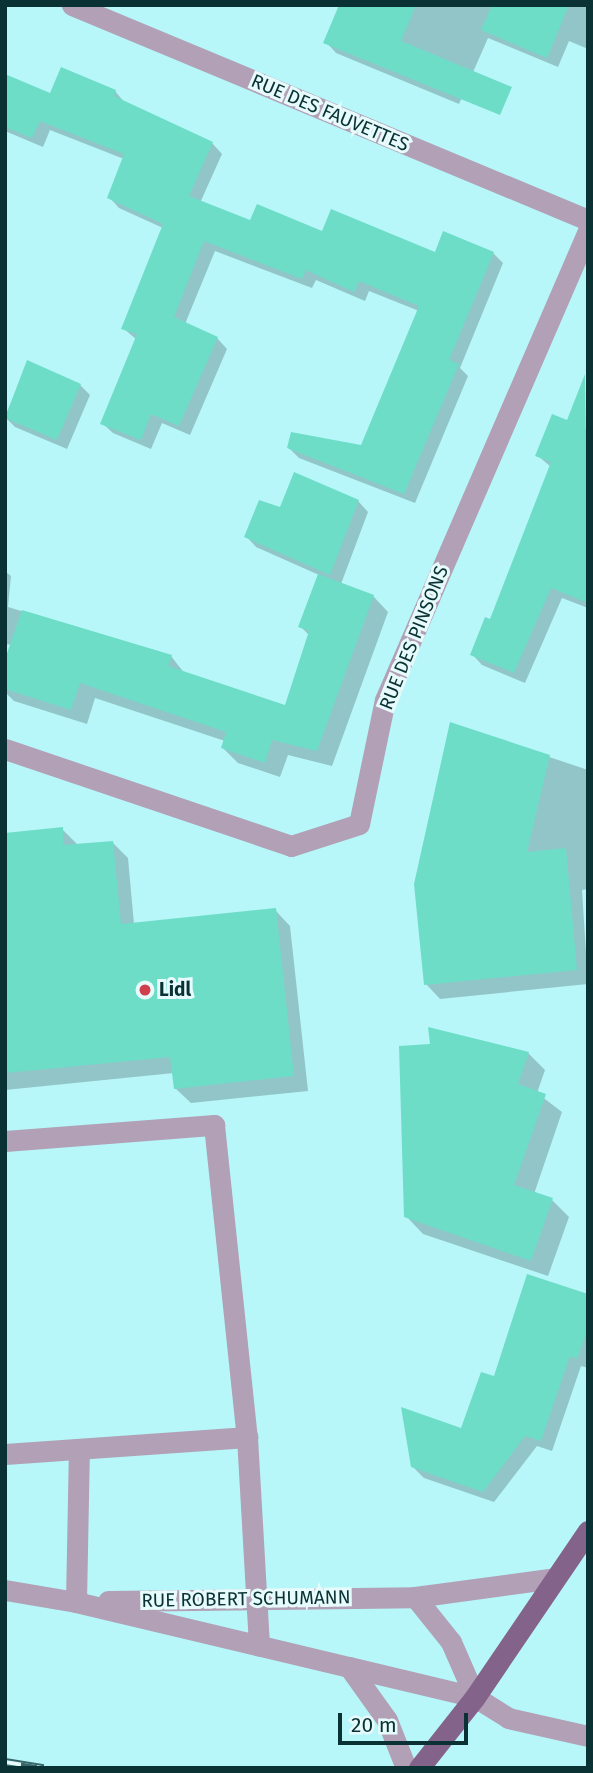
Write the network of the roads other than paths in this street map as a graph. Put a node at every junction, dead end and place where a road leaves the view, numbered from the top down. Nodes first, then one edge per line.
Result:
1 (72, 5) edge
2 (588, 220) edge
3 (588, 231) edge
4 (5, 750) edge
5 (5, 1141) edge
6 (247, 1437) junction
7 (79, 1449) junction
8 (5, 1454) edge
9 (588, 1531) edge
10 (555, 1578) junction
11 (5, 1590) edge
12 (415, 1597) junction
13 (256, 1598) junction
14 (76, 1602) junction
15 (259, 1646) junction
16 (349, 1667) junction
17 (475, 1697) junction
18 (588, 1736) edge
19 (406, 1768) edge
20 (419, 1768) edge

1 - 2 street, RUE DES FAUVETTES
3 - 4 street, RUE DES PINSONS
5 - 6 street
6 - 7 street
6 - 13 street
7 - 8 street
7 - 14 street
9 - 10 main road
10 - 12 street, RUE ROBERT SCHUMANN
10 - 17 main road
11 - 14 street, RUE ROBERT SCHUMANN
12 - 13 street, RUE ROBERT SCHUMANN
12 - 17 street
13 - 14 street, RUE ROBERT SCHUMANN
13 - 15 street
14 - 15 street, RUE ROBERT SCHUMANN
15 - 16 street, RUE ROBERT SCHUMANN
16 - 17 street, RUE ROBERT SCHUMANN
16 - 19 street
17 - 18 street
17 - 20 main road

